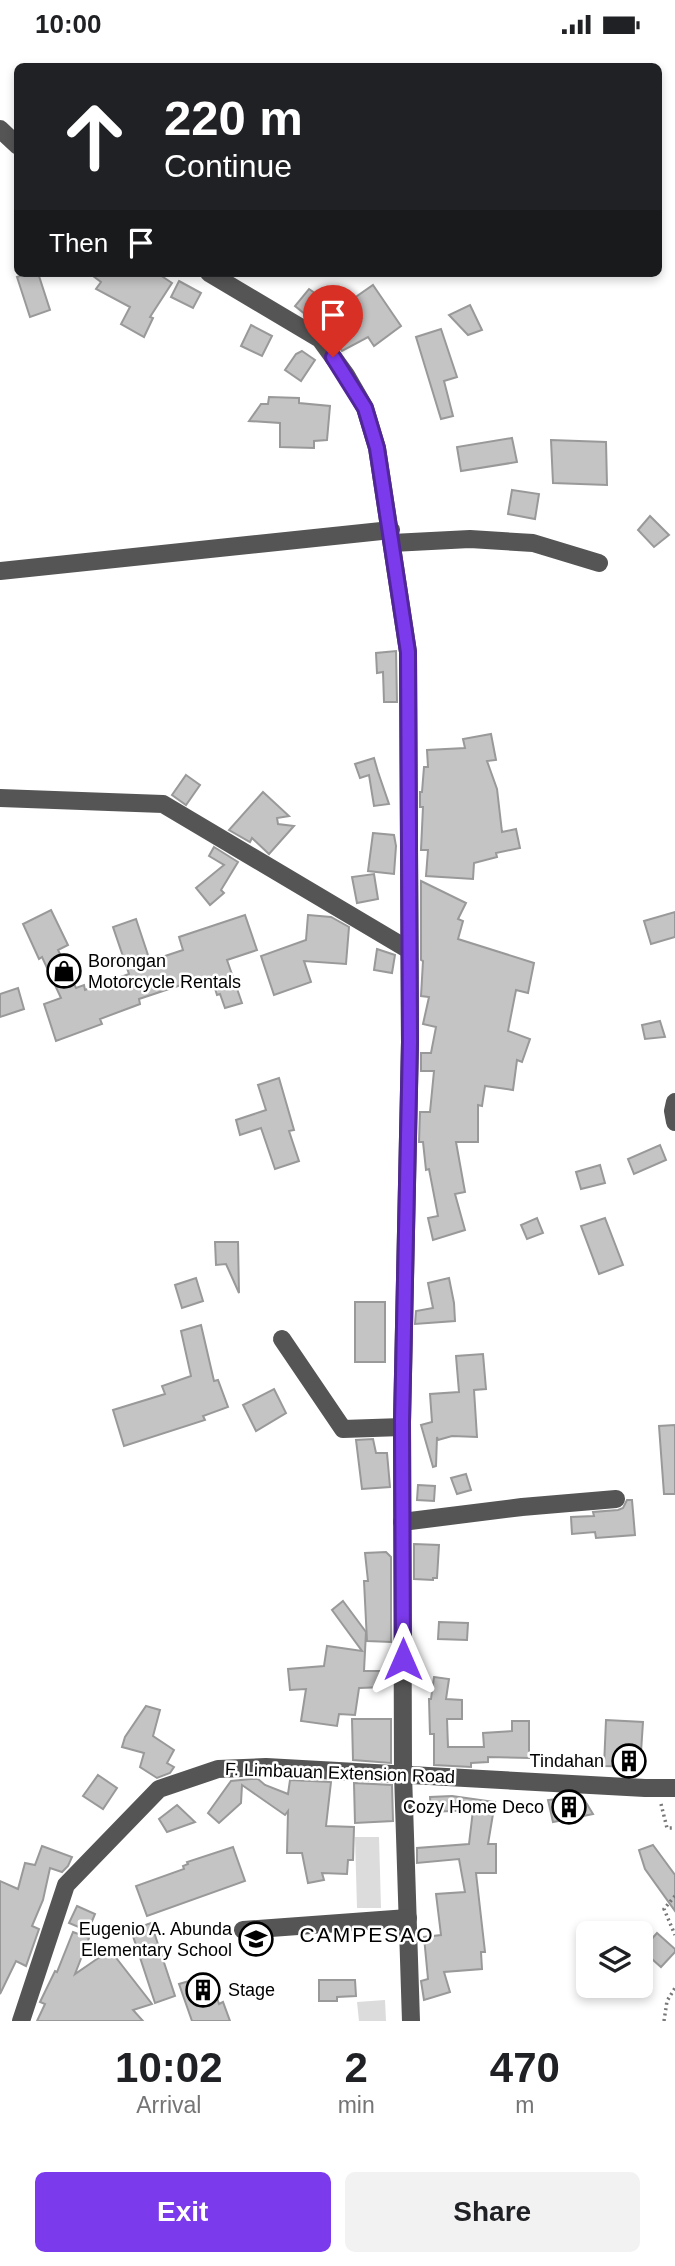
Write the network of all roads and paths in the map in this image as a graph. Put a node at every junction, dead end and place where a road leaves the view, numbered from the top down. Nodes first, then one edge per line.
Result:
1 (0, 129) edge
2 (14, 142) edge
3 (216, 277) edge
4 (391, 537) junction
5 (599, 563) dead end
6 (0, 571) edge
7 (0, 799) edge
8 (409, 950) junction
9 (675, 1102) edge
10 (675, 1122) edge
11 (282, 1339) dead end
12 (402, 1427) junction
13 (616, 1499) dead end
14 (402, 1522) junction
15 (403, 1774) junction
16 (657, 1788) junction
17 (675, 1788) edge
18 (675, 1828) edge
19 (675, 1896) edge
20 (408, 1918) junction
21 (243, 1930) dead end
22 (675, 1935) edge
23 (675, 1987) edge
24 (21, 2021) edge
25 (411, 2021) edge
26 (664, 2021) edge

1 - 2 street
3 - 4 street
4 - 5 street
4 - 6 street
4 - 8 street
7 - 8 street
8 - 12 street
9 - 10 street
11 - 12 street
12 - 14 street
13 - 14 street
14 - 15 street
15 - 16 street, F. Limbauan Extension Road
15 - 20 street
15 - 24 street, F. Limbauan Extension Road
16 - 17 street, F. Limbauan Extension Road
16 - 18 path
19 - 22 path
20 - 21 street
20 - 25 street
23 - 26 path

